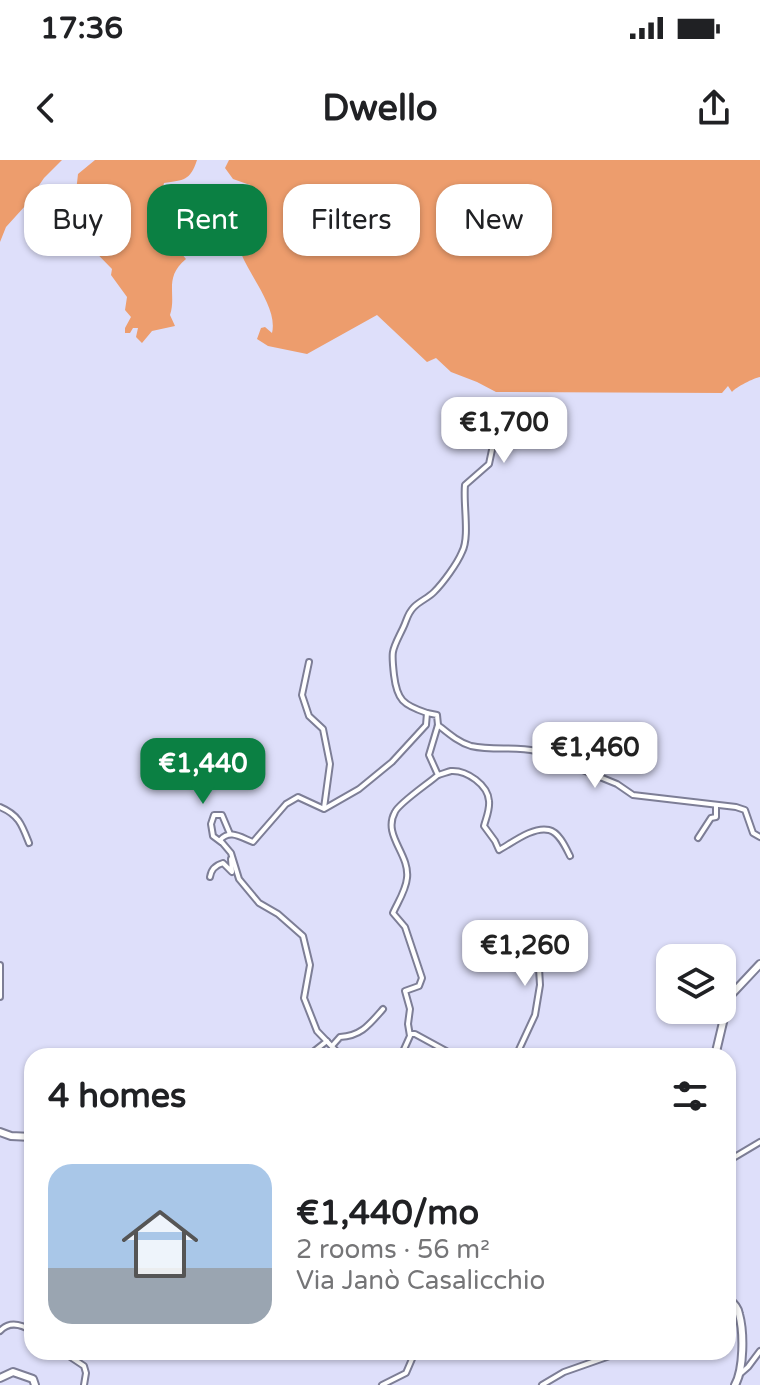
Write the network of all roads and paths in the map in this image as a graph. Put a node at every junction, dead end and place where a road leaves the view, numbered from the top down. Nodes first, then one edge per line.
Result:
1 (497, 426) dead end
2 (309, 662) dead end
3 (427, 713) junction
4 (438, 725) junction
5 (438, 775) junction
6 (716, 805) junction
7 (0, 807) edge
8 (324, 808) junction
9 (230, 834) junction
10 (760, 837) edge
11 (698, 838) dead end
12 (29, 843) dead end
13 (222, 843) junction
14 (570, 856) dead end
15 (232, 857) junction
16 (210, 877) dead end
17 (544, 927) dead end
18 (760, 964) edge
19 (0, 965) edge
20 (0, 997) edge
21 (383, 1009) dead end
22 (410, 1034) junction
23 (327, 1041) junction
24 (332, 1046) joint
25 (318, 1048) edge
26 (404, 1048) edge
27 (441, 1048) edge
28 (520, 1048) edge
29 (716, 1048) edge
30 (0, 1132) edge
31 (24, 1137) edge
32 (760, 1142) edge
33 (736, 1156) edge
34 (736, 1306) edge
35 (24, 1328) edge
36 (0, 1331) edge
37 (760, 1351) edge
38 (75, 1360) edge
39 (412, 1360) edge
40 (598, 1360) edge
41 (740, 1374) junction
42 (0, 1378) edge
43 (35, 1385) edge
44 (84, 1385) edge
45 (382, 1385) edge
46 (542, 1385) edge
47 (735, 1385) edge

1 - 3 street
2 - 8 street
3 - 4 street
3 - 8 street
4 - 5 street
4 - 6 street
5 - 14 street
5 - 22 street
6 - 10 street
6 - 11 street
7 - 12 street
8 - 9 street
9 - 13 street
9 - 13 street
13 - 15 street
15 - 16 street
15 - 23 street
17 - 28 street
18 - 29 main road
19 - 20 street
21 - 24 street
22 - 26 street
22 - 27 street
23 - 24 street
23 - 25 street
30 - 31 main road
32 - 33 street
34 - 41 main road
35 - 36 street
37 - 41 street
38 - 44 street
39 - 45 street
40 - 46 street
41 - 47 main road
42 - 43 main road

